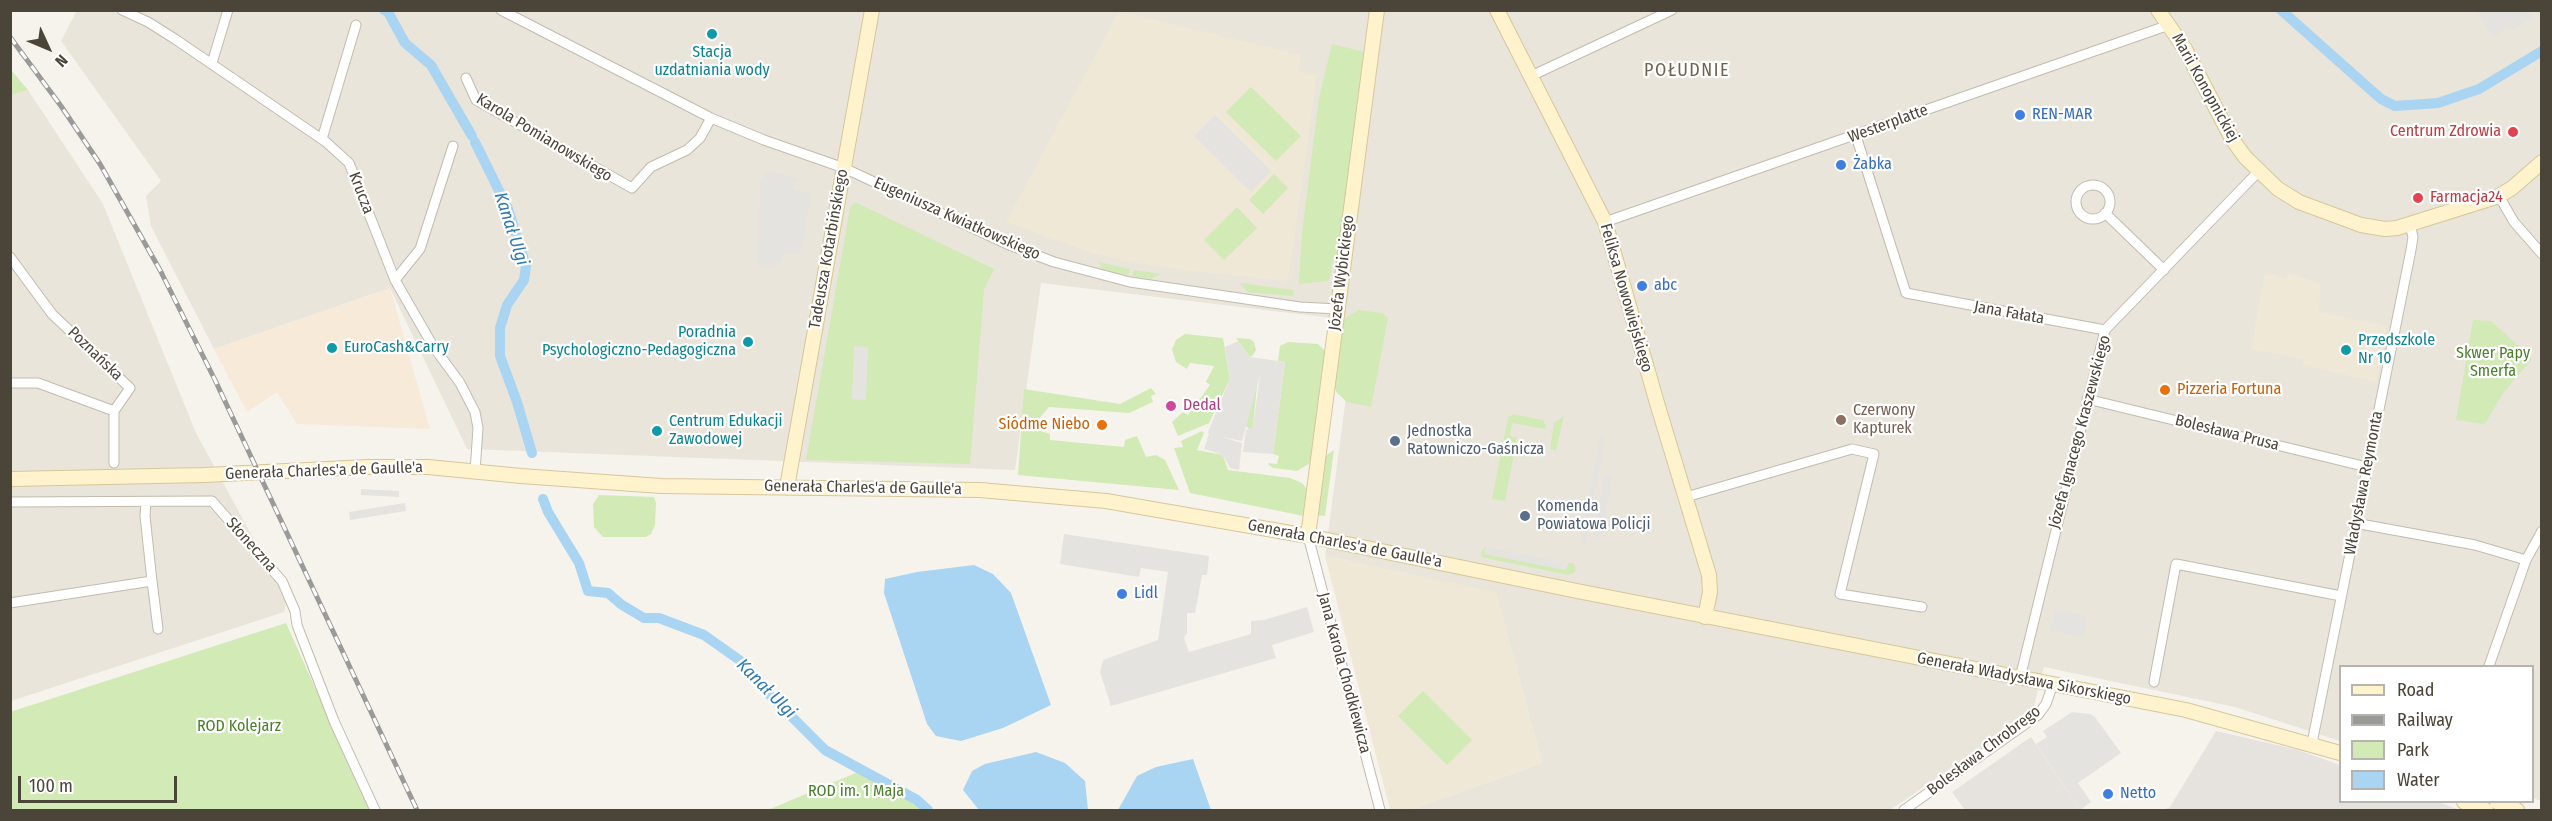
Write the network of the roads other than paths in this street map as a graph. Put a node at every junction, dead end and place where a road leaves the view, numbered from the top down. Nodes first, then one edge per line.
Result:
1 (122, 10) edge
2 (228, 10) edge
3 (501, 10) edge
4 (872, 10) edge
5 (1377, 10) edge
6 (1497, 10) edge
7 (1672, 10) edge
8 (2158, 10) edge
9 (356, 25) dead end
10 (2169, 25) junction
11 (212, 63) junction
12 (1531, 76) junction
13 (466, 78) dead end
14 (711, 118) junction
15 (1856, 136) junction
16 (322, 139) junction
17 (453, 146) dead end
18 (2541, 162) edge
19 (844, 168) junction
20 (2259, 171) junction
21 (2499, 196) junction
22 (2105, 213) dead end
23 (1605, 222) junction
24 (2410, 224) junction
25 (2541, 254) edge
26 (10, 257) edge
27 (2164, 270) junction
28 (395, 280) junction
29 (1338, 309) junction
30 (2105, 330) junction
31 (10, 383) edge
32 (2087, 399) junction
33 (114, 411) junction
34 (114, 463) dead end
35 (2367, 467) junction
36 (475, 472) junction
37 (10, 479) edge
38 (786, 487) junction
39 (1686, 497) junction
40 (10, 502) edge
41 (146, 502) junction
42 (2355, 523) junction
43 (2541, 531) edge
44 (1308, 536) junction
45 (2526, 560) junction
46 (152, 581) junction
47 (2341, 596) junction
48 (10, 603) edge
49 (1922, 607) dead end
50 (1705, 617) junction
51 (158, 628) dead end
52 (2489, 665) edge
53 (2020, 678) junction
54 (2154, 682) dead end
55 (2053, 684) junction
56 (2312, 743) junction
57 (2339, 753) edge
58 (2469, 803) edge
59 (2501, 803) edge
60 (375, 810) edge
61 (1380, 810) edge
62 (1904, 810) edge
63 (2486, 810) edge
64 (2517, 810) edge

1 - 11 street, Krucza
2 - 11 street
3 - 14 street, Eugeniusza Kwiatkowskiego
4 - 19 main road, Tadeusza Kotarbińskiego
5 - 29 main road, Józefa Wybickiego
6 - 12 main road, Feliksa Nowowiejskiego
7 - 12 street
8 - 10 main road, Marii Konopnickiej
9 - 16 street
10 - 15 street, Westerplatte
10 - 20 main road, Marii Konopnickiej
11 - 16 street, Krucza
12 - 23 main road, Feliksa Nowowiejskiego
13 - 14 street, Karola Pomianowskiego
14 - 19 street, Eugeniusza Kwiatkowskiego
15 - 23 street, Westerplatte
15 - 30 street, Jana Fałata
16 - 28 street, Krucza
17 - 28 street
18 - 21 main road, Marii Konopnickiej
19 - 29 street, Eugeniusza Kwiatkowskiego
19 - 38 main road, Tadeusza Kotarbińskiego
20 - 24 main road, Marii Konopnickiej
20 - 27 street, Józefa Ignacego Kraszewskiego
21 - 24 main road, Marii Konopnickiej
21 - 25 street
22 - 27 street
23 - 39 main road, Feliksa Nowowiejskiego
24 - 35 street, Władysława Reymonta
26 - 33 street, Poznańska
27 - 30 street, Józefa Ignacego Kraszewskiego
28 - 36 street, Krucza
29 - 44 main road, Józefa Wybickiego
30 - 32 street, Józefa Ignacego Kraszewskiego
31 - 33 street
32 - 35 street, Bolesława Prusa
32 - 53 street, Józefa Ignacego Kraszewskiego
33 - 34 street
35 - 42 street, Władysława Reymonta
36 - 37 main road, Generała Charles'a de Gaulle'a
36 - 38 main road, Generała Charles'a de Gaulle'a
38 - 44 main road, Generała Charles'a de Gaulle'a
39 - 49 street
39 - 50 main road, Feliksa Nowowiejskiego
40 - 41 street, Słoneczna
41 - 46 street
41 - 60 street, Słoneczna
42 - 45 street
42 - 47 street, Władysława Reymonta
43 - 45 street
44 - 50 main road, Generała Charles'a de Gaulle'a
44 - 61 street, Jana Karola Chodkiewicza
45 - 52 street
46 - 48 street
46 - 51 street
47 - 54 street
47 - 56 street, Władysława Reymonta
50 - 53 main road, Generała Władysława Sikorskiego
53 - 55 main road, Generała Władysława Sikorskiego
55 - 56 main road, Generała Władysława Sikorskiego
55 - 62 street, Bolesława Chrobrego
56 - 57 main road, Generała Władysława Sikorskiego
58 - 63 main road
59 - 64 main road

